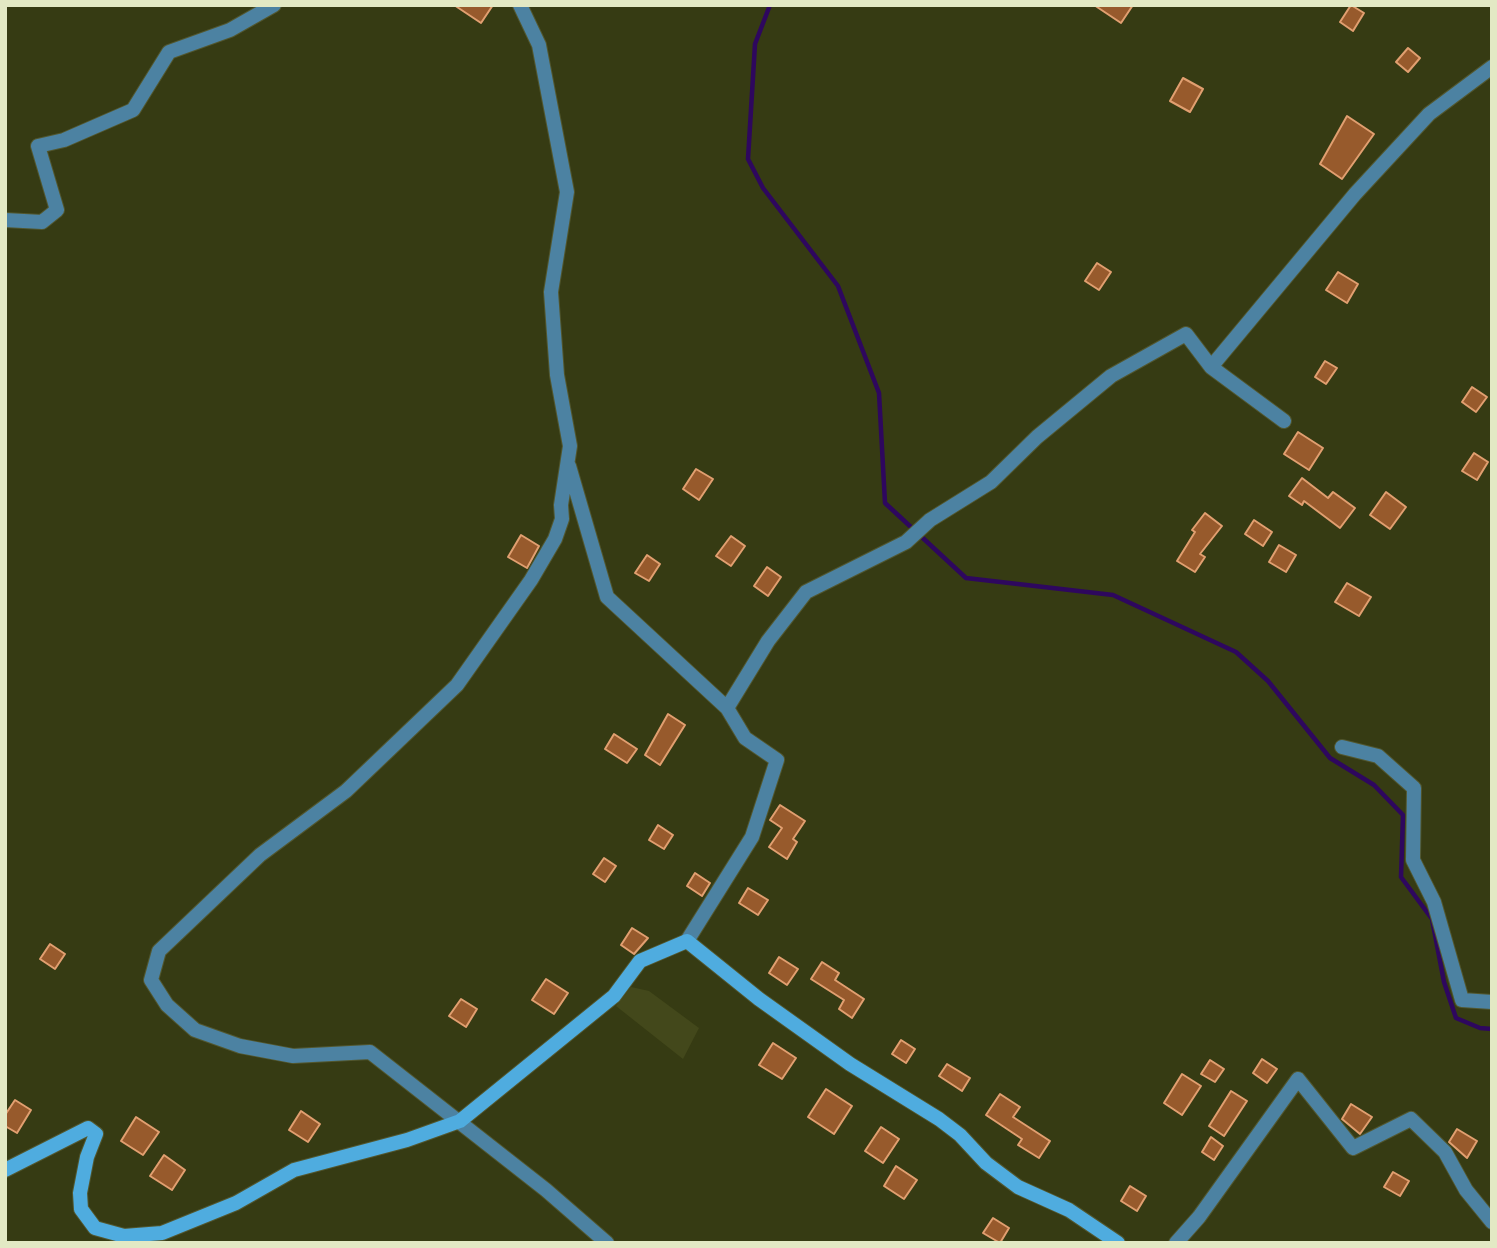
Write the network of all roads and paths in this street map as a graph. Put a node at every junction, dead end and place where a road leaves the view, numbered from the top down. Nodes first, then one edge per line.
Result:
1 (274, 5) edge
2 (520, 5) edge
3 (1492, 67) edge
4 (5, 220) edge
5 (1211, 367) junction
6 (1284, 421) dead end
7 (568, 461) junction
8 (727, 708) junction
9 (1342, 747) dead end
10 (687, 941) junction
11 (1492, 1002) edge
12 (460, 1121) junction
13 (5, 1170) edge
14 (1492, 1222) edge
15 (607, 1243) edge
16 (1118, 1243) edge
17 (1176, 1243) edge

1 - 4 street
2 - 7 street
3 - 5 street
5 - 6 street
5 - 8 street
7 - 8 street
7 - 12 street
8 - 10 street
9 - 11 street
10 - 12 street
10 - 16 street
12 - 13 street
12 - 15 street
14 - 17 street

